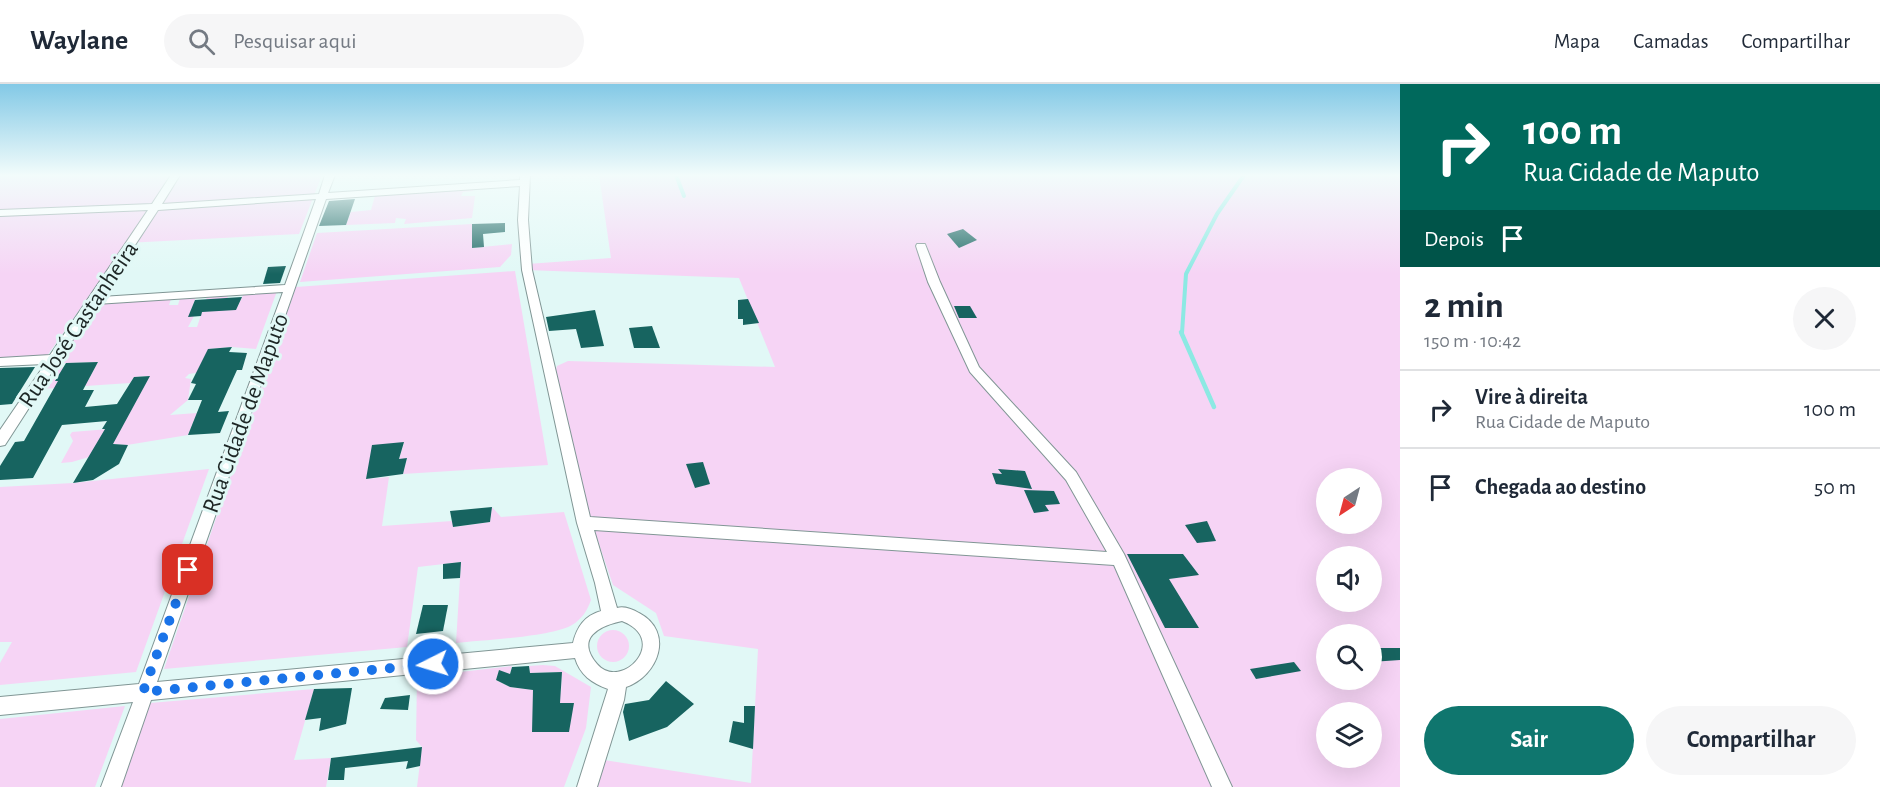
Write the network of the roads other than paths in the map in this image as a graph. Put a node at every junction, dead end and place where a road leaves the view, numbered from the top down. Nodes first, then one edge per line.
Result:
1 (156, 207) edge
2 (135, 208) edge
3 (318, 208) edge
4 (524, 208) edge
5 (0, 213) edge
6 (921, 246) dead end
7 (290, 288) junction
8 (93, 301) junction
9 (55, 359) junction
10 (0, 362) edge
11 (0, 441) edge
12 (584, 523) junction
13 (1119, 560) junction
14 (610, 615) junction
15 (580, 650) junction
16 (618, 680) junction
17 (143, 692) junction
18 (0, 706) edge
19 (111, 787) edge
20 (587, 787) edge
21 (1222, 787) edge

1 - 8 street, Rua José Castanheira
2 - 5 street
3 - 7 street, Rua Cidade de Maputo
4 - 12 street
6 - 13 street
7 - 8 street
7 - 17 street, Rua Cidade de Maputo
8 - 9 street, Rua José Castanheira
9 - 10 street
9 - 11 street, Rua José Castanheira
12 - 13 street
12 - 14 street
13 - 21 street
14 - 15 street
14 - 16 street
15 - 16 street
15 - 17 street
16 - 20 street
17 - 18 street
17 - 19 street, Rua Cidade de Maputo

